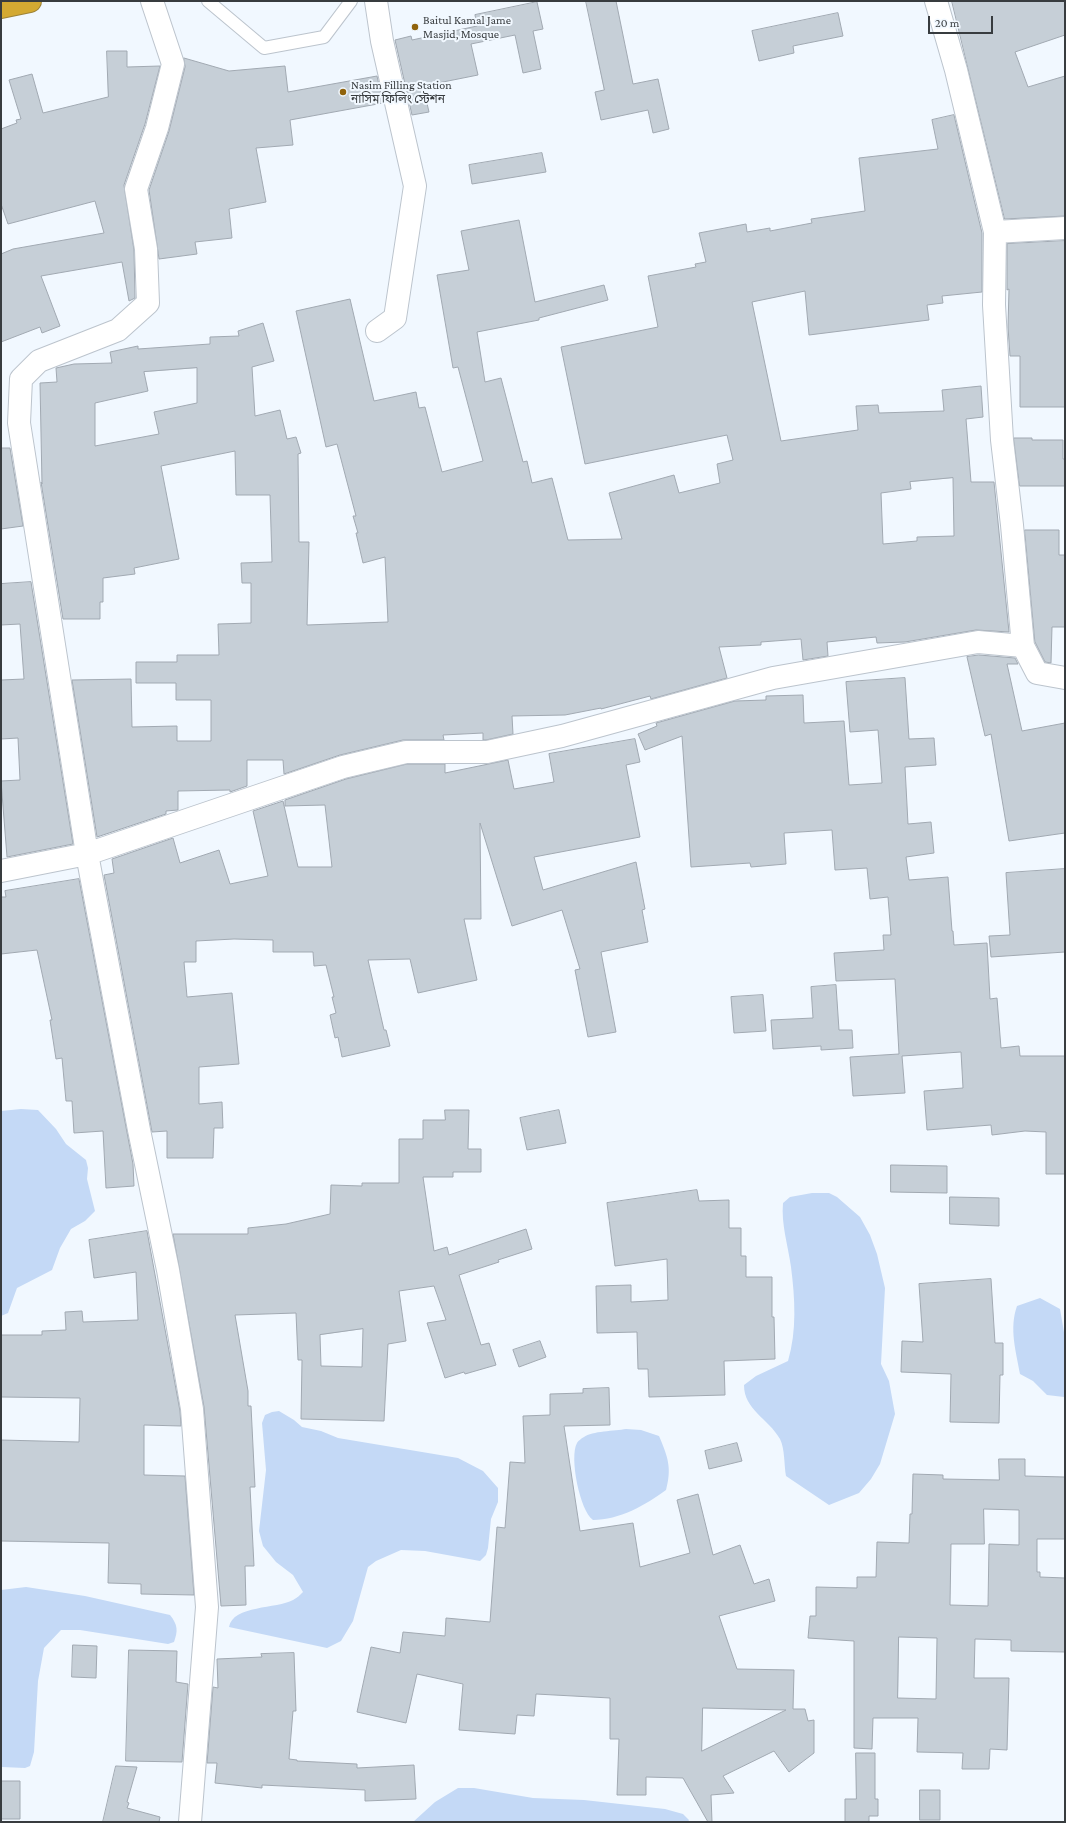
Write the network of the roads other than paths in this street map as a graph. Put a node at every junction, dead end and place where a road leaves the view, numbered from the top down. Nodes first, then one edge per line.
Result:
1 (30, 1) edge
2 (152, 1) edge
3 (208, 1) edge
4 (351, 1) edge
5 (376, 1) edge
6 (936, 1) edge
7 (1, 7) edge
8 (1065, 228) edge
9 (995, 232) junction
10 (377, 331) dead end
11 (1023, 646) junction
12 (1065, 678) edge
13 (87, 854) junction
14 (1, 871) edge
15 (190, 1822) edge

1 - 7 highway
2 - 13 street
3 - 4 lane
5 - 10 street
6 - 9 street
8 - 9 street
9 - 11 street
11 - 12 street
11 - 13 street
13 - 14 street
13 - 15 street

